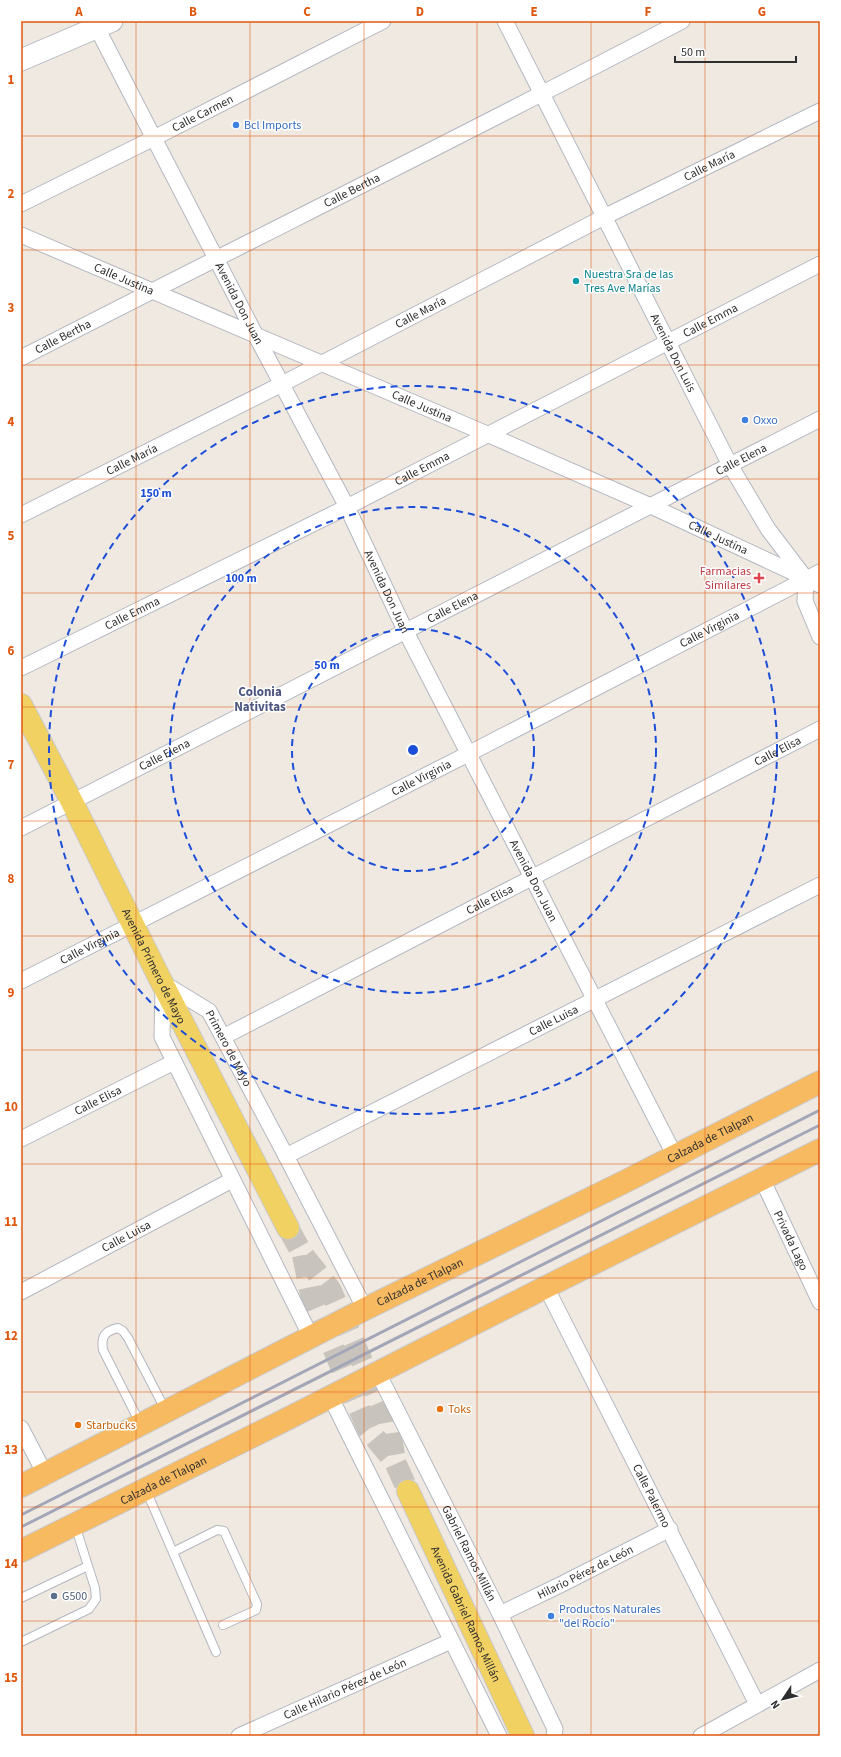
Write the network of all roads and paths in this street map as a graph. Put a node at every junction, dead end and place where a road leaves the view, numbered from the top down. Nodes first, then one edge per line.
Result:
1 (383, 21) edge
2 (505, 21) edge
3 (682, 21) edge
4 (104, 25) edge
5 (21, 60) edge
6 (543, 94) junction
7 (820, 111) edge
8 (154, 138) junction
9 (21, 204) edge
10 (604, 216) junction
11 (21, 235) edge
12 (216, 258) junction
13 (820, 264) edge
14 (151, 291) junction
15 (255, 334) junction
16 (668, 342) junction
17 (21, 358) edge
18 (322, 364) junction
19 (282, 384) junction
20 (820, 419) edge
21 (487, 434) junction
22 (730, 465) junction
23 (651, 506) junction
24 (347, 507) junction
25 (21, 515) edge
26 (820, 572) edge
27 (806, 579) junction
28 (820, 585) edge
29 (405, 630) junction
30 (820, 637) edge
31 (21, 668) edge
32 (21, 705) edge
33 (820, 729) edge
34 (468, 754) junction
35 (72, 802) junction
36 (21, 828) edge
37 (532, 878) junction
38 (820, 885) edge
39 (133, 924) junction
40 (21, 982) edge
41 (163, 983) junction
42 (595, 1001) junction
43 (223, 1037) junction
44 (174, 1062) junction
45 (820, 1082) edge
46 (21, 1139) edge
47 (820, 1150) edge
48 (286, 1156) junction
49 (675, 1156) junction
50 (762, 1179) junction
51 (232, 1180) junction
52 (288, 1228) tunnel mouth
53 (546, 1286) junction
54 (21, 1292) edge
55 (820, 1302) edge
56 (364, 1309) junction
57 (311, 1337) junction
58 (378, 1373) junction
59 (330, 1396) junction
60 (166, 1412) junction
61 (140, 1425) junction
62 (21, 1428) edge
63 (45, 1474) junction
64 (21, 1486) edge
65 (145, 1489) junction
66 (408, 1491) tunnel mouth
67 (75, 1524) junction
68 (670, 1529) junction
69 (21, 1551) edge
70 (173, 1552) junction
71 (88, 1566) junction
72 (21, 1598) edge
73 (500, 1614) junction
74 (223, 1626) dead end
75 (451, 1641) junction
76 (21, 1642) edge
77 (216, 1652) dead end
78 (820, 1670) edge
79 (757, 1704) junction
80 (239, 1736) edge
81 (499, 1736) edge
82 (523, 1736) edge
83 (554, 1736) edge
84 (701, 1736) edge

1 - 8 street, Calle Carmen
2 - 6 street, Avenida Don Luis
3 - 6 street, Calle Bertha
4 - 5 main road
4 - 8 street, Avenida Don Juan
6 - 10 street, Avenida Don Luis
6 - 12 street, Calle Bertha
7 - 10 street, Calle María
8 - 9 street, Calle Carmen
8 - 12 street, Avenida Don Juan
10 - 16 street, Avenida Don Luis
10 - 18 street, Calle María
11 - 14 street, Calle Justina
12 - 14 street, Calle Bertha
12 - 15 street, Avenida Don Juan
13 - 16 street, Calle Emma
14 - 15 street, Calle Justina
14 - 17 street, Calle Bertha
15 - 18 street, Calle Justina
15 - 19 street, Avenida Don Juan
16 - 21 street, Calle Emma
16 - 22 street, Avenida Don Luis
18 - 19 street, Calle María
18 - 21 street, Calle Justina
19 - 24 street, Avenida Don Juan
19 - 25 street, Calle María
20 - 22 street, Calle Elena
21 - 23 street, Calle Justina
21 - 24 street, Calle Emma
22 - 23 street, Calle Elena
22 - 27 street, Avenida Don Luis
23 - 27 street, Calle Justina
23 - 29 street, Calle Elena
24 - 29 street, Avenida Don Juan
24 - 31 street, Calle Emma
26 - 27 street, Calle Virginia
27 - 28 street, Calle Justina
27 - 30 street
27 - 34 street, Calle Virginia
29 - 34 street, Avenida Don Juan
29 - 35 street, Calle Elena
32 - 35 main road, Avenida Primero de Mayo
33 - 37 street, Calle Elisa
34 - 37 street, Avenida Don Juan
34 - 39 street, Calle Virginia
35 - 36 street, Calle Elena
35 - 39 main road, Avenida Primero de Mayo
37 - 42 street, Avenida Don Juan
37 - 43 street, Calle Elisa
38 - 42 street, Calle Luisa
39 - 40 street, Calle Virginia
39 - 41 main road, Avenida Primero de Mayo
41 - 43 street, Primero de Mayo
41 - 44 street
41 - 52 main road, Avenida Primero de Mayo
42 - 48 street, Calle Luisa
42 - 49 street, Avenida Don Juan
43 - 48 street, Primero de Mayo
44 - 46 street, Calle Elisa
44 - 51 street
45 - 49 highway, Calzada de Tlalpan
47 - 50 highway, Calzada de Tlalpan
48 - 56 street, Primero de Mayo
49 - 56 highway, Calzada de Tlalpan
50 - 53 highway, Calzada de Tlalpan
50 - 55 street, Privada Lago
51 - 54 street, Calle Luisa
51 - 57 street
53 - 58 highway, Calzada de Tlalpan
53 - 68 street, Calle Palermo
56 - 57 highway, Calzada de Tlalpan
57 - 60 highway, Calzada de Tlalpan
58 - 59 highway, Calzada de Tlalpan
58 - 73 street, Gabriel Ramos Millán
59 - 65 highway, Calzada de Tlalpan
59 - 75 street
60 - 61 highway, Calzada de Tlalpan
60 - 61 lane
61 - 63 highway, Calzada de Tlalpan
62 - 63 street
63 - 64 highway, Calzada de Tlalpan
65 - 67 highway, Calzada de Tlalpan
65 - 70 lane
66 - 82 main road, Avenida Gabriel Ramos Millán
67 - 69 highway, Calzada de Tlalpan
67 - 71 lane
68 - 73 street, Hilario Pérez de León
68 - 79 street, Calle Palermo
70 - 74 lane
70 - 77 lane
71 - 72 lane
71 - 76 lane
73 - 83 street, Gabriel Ramos Millán
75 - 80 street, Calle Hilario Pérez de León
75 - 81 street
78 - 79 street
79 - 84 street

